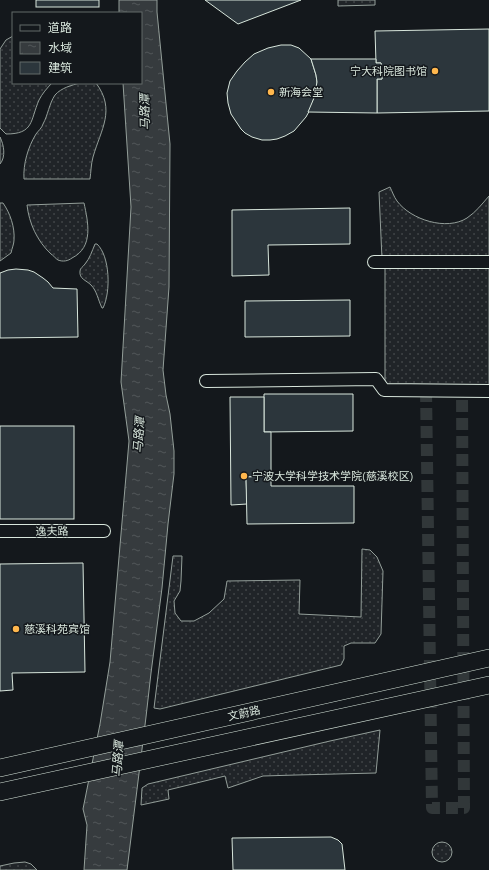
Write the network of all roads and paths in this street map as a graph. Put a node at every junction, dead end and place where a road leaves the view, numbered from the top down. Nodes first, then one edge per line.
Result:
1 (374, 262) dead end
2 (489, 262) edge
3 (206, 381) dead end
4 (489, 391) edge
5 (0, 531) edge
6 (104, 531) dead end
7 (489, 658) edge
8 (489, 685) edge
9 (0, 768) edge
10 (0, 792) edge

1 - 2 street
3 - 4 street
5 - 6 street, 逸夫路
7 - 9 main road, 文蔚路
8 - 10 main road

